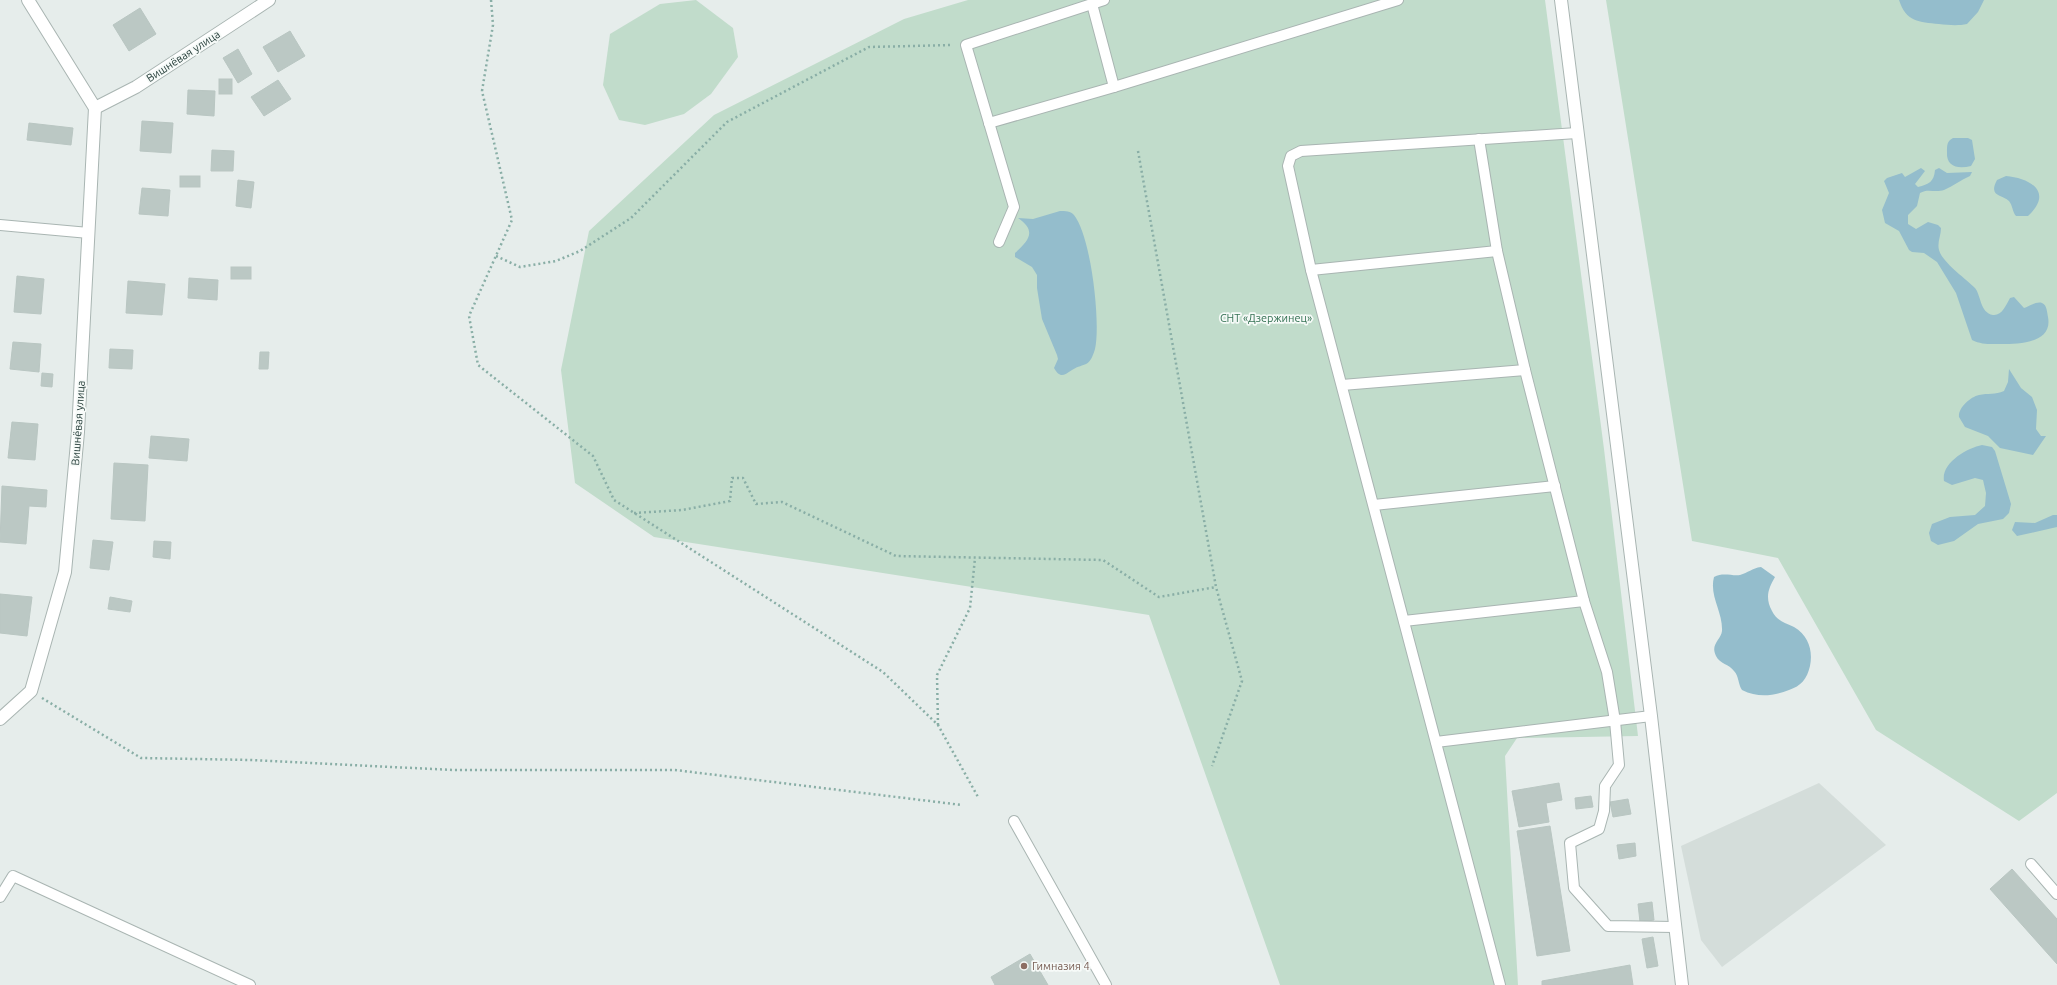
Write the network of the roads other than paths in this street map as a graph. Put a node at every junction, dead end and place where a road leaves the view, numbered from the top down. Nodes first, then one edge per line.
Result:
1 (28, 0) edge
2 (269, 0) edge
3 (1104, 0) edge
4 (1398, 0) edge
5 (1561, 0) edge
6 (1092, 4) junction
7 (1114, 87) junction
8 (95, 108) junction
9 (989, 122) junction
10 (1577, 133) junction
11 (1479, 139) junction
12 (0, 225) edge
13 (89, 233) junction
14 (999, 242) dead end
15 (1498, 251) junction
16 (1311, 270) junction
17 (1525, 370) junction
18 (1342, 385) junction
19 (1555, 486) junction
20 (1374, 505) junction
21 (1584, 600) junction
22 (1404, 621) junction
23 (1651, 716) junction
24 (0, 719) edge
25 (1615, 721) junction
26 (1436, 742) junction
27 (1014, 821) dead end
28 (2031, 864) dead end
29 (2057, 894) edge
30 (0, 897) edge
31 (1675, 927) junction
32 (250, 985) edge
33 (1106, 985) edge
34 (1500, 985) edge
35 (1682, 985) edge

1 - 8 street
2 - 8 street, Вишнёвая улица
3 - 6 lane
4 - 7 lane
5 - 10 street
6 - 7 lane
6 - 9 lane
7 - 9 lane
8 - 13 street, Вишнёвая улица
9 - 14 lane
10 - 11 lane
10 - 23 street
11 - 15 lane
11 - 16 lane
12 - 13 lane
13 - 24 street, Вишнёвая улица
15 - 16 lane
15 - 17 lane
16 - 18 lane
17 - 18 lane
17 - 19 lane
18 - 20 lane
19 - 20 lane
19 - 21 lane
20 - 22 lane
21 - 22 lane
21 - 25 lane
22 - 26 lane
23 - 25 lane
23 - 31 street
25 - 26 lane
25 - 31 lane
26 - 34 lane
27 - 33 lane
28 - 29 lane
30 - 32 lane
31 - 35 street

